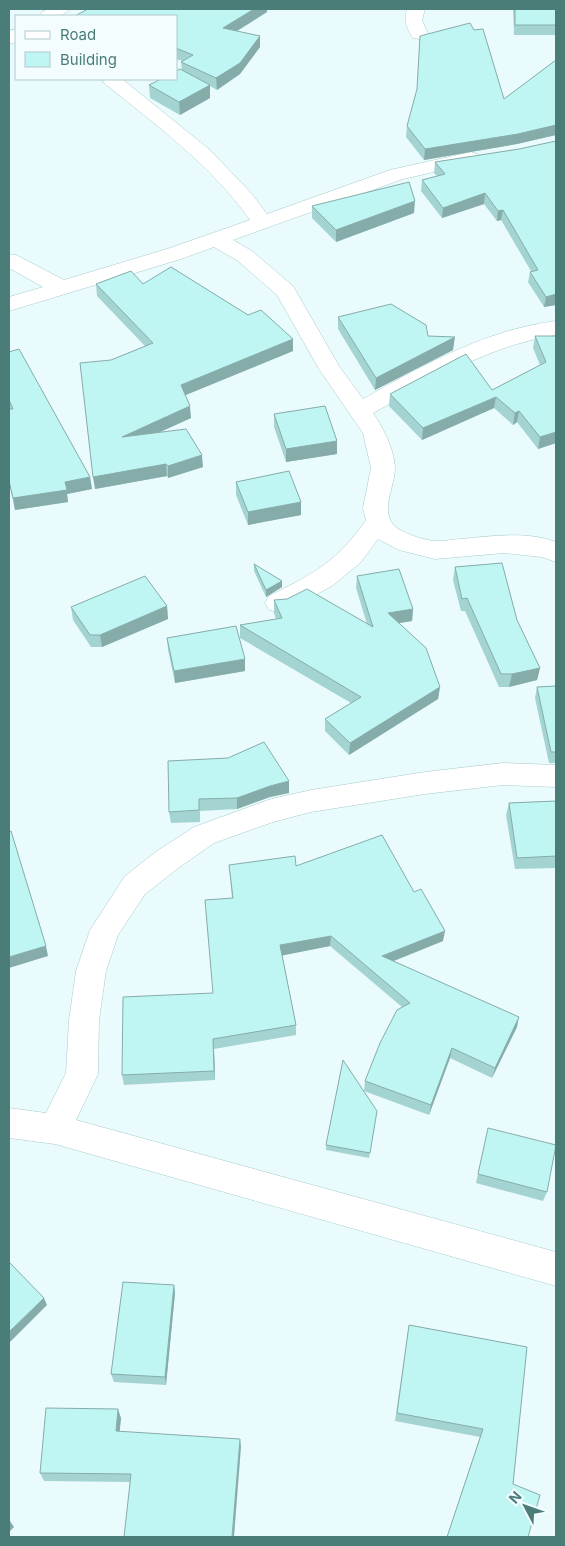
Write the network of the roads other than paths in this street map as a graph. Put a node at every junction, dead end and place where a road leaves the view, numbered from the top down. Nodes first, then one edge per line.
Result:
1 (61, 9) edge
2 (416, 9) edge
3 (50, 15) edge
4 (419, 34) edge
5 (112, 80) edge
6 (492, 155) edge
7 (262, 222) junction
8 (217, 240) junction
9 (9, 260) edge
10 (62, 288) junction
11 (9, 304) edge
12 (556, 328) edge
13 (358, 411) junction
14 (378, 521) junction
15 (556, 553) edge
16 (278, 603) edge
17 (556, 776) edge
18 (9, 1123) edge
19 (55, 1129) junction
20 (556, 1269) edge

1 - 3 street
2 - 4 street
5 - 7 street
6 - 7 street
7 - 8 street
8 - 10 street
8 - 13 street
9 - 10 street
10 - 11 street
12 - 13 street
13 - 14 street
14 - 15 street
14 - 16 street
17 - 19 street
18 - 19 street
19 - 20 street

